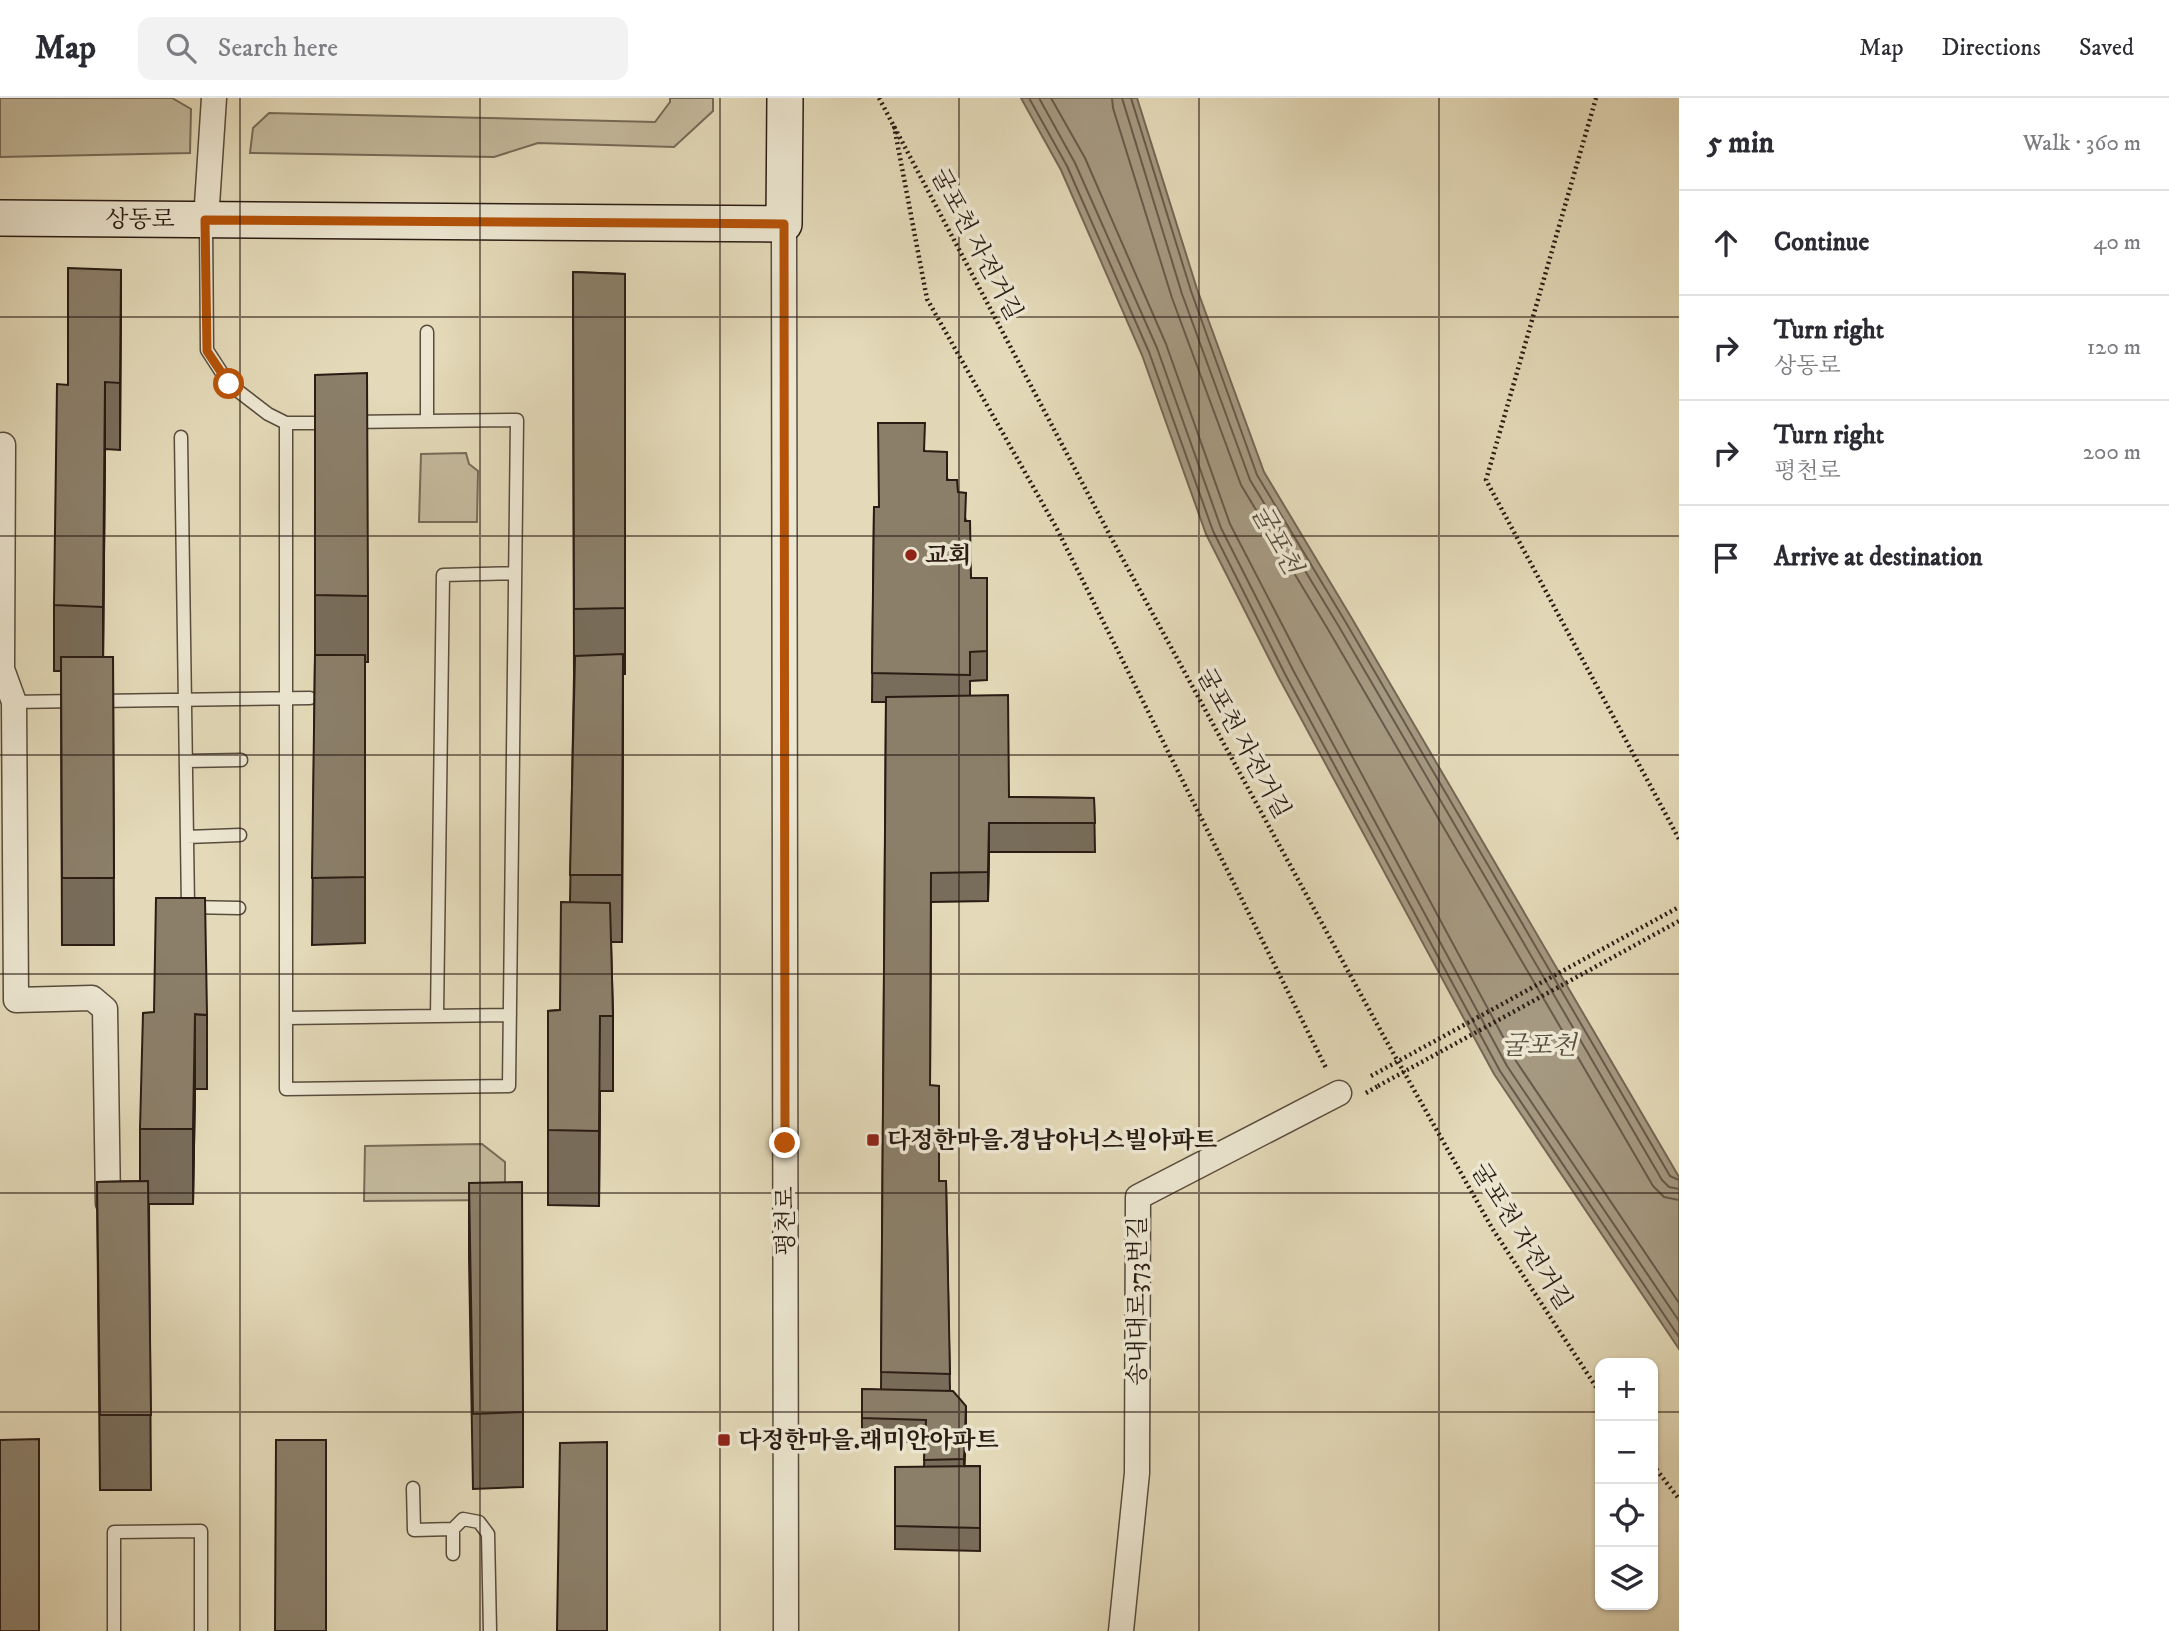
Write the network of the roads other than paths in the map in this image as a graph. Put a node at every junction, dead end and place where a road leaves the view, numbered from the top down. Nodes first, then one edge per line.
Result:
1 (214, 98) edge
2 (785, 98) edge
3 (0, 219) edge
4 (205, 220) junction
5 (784, 224) junction
6 (427, 332) dead end
7 (427, 421) junction
8 (286, 424) junction
9 (180, 437) dead end
10 (3, 445) dead end
11 (515, 573) junction
12 (286, 698) junction
13 (310, 698) dead end
14 (184, 700) junction
15 (14, 702) junction
16 (241, 760) dead end
17 (186, 761) junction
18 (240, 835) dead end
19 (187, 837) junction
20 (239, 908) dead end
21 (510, 1015) junction
22 (437, 1016) junction
23 (286, 1018) junction
24 (1339, 1093) road end
25 (108, 1203) edge
26 (413, 1489) dead end
27 (453, 1530) junction
28 (453, 1554) dead end
29 (114, 1631) edge
30 (201, 1631) edge
31 (490, 1631) edge
32 (786, 1631) edge
33 (1121, 1631) edge

1 - 4 street
2 - 5 street, 평천로
3 - 4 street, 상동로
4 - 5 street, 상동로
4 - 8 lane
5 - 32 street, 평천로
6 - 7 lane
7 - 8 lane
7 - 11 lane
8 - 12 lane
9 - 14 lane
10 - 15 street
11 - 21 lane
11 - 22 lane
12 - 13 lane
12 - 14 lane
12 - 23 lane
14 - 15 lane
14 - 17 lane
15 - 25 street
16 - 17 lane
17 - 19 lane
18 - 19 lane
19 - 20 lane
21 - 22 lane
21 - 23 lane
22 - 23 lane
24 - 33 street, 송내대로373번길
26 - 27 lane
27 - 28 lane
27 - 31 lane
29 - 30 lane

